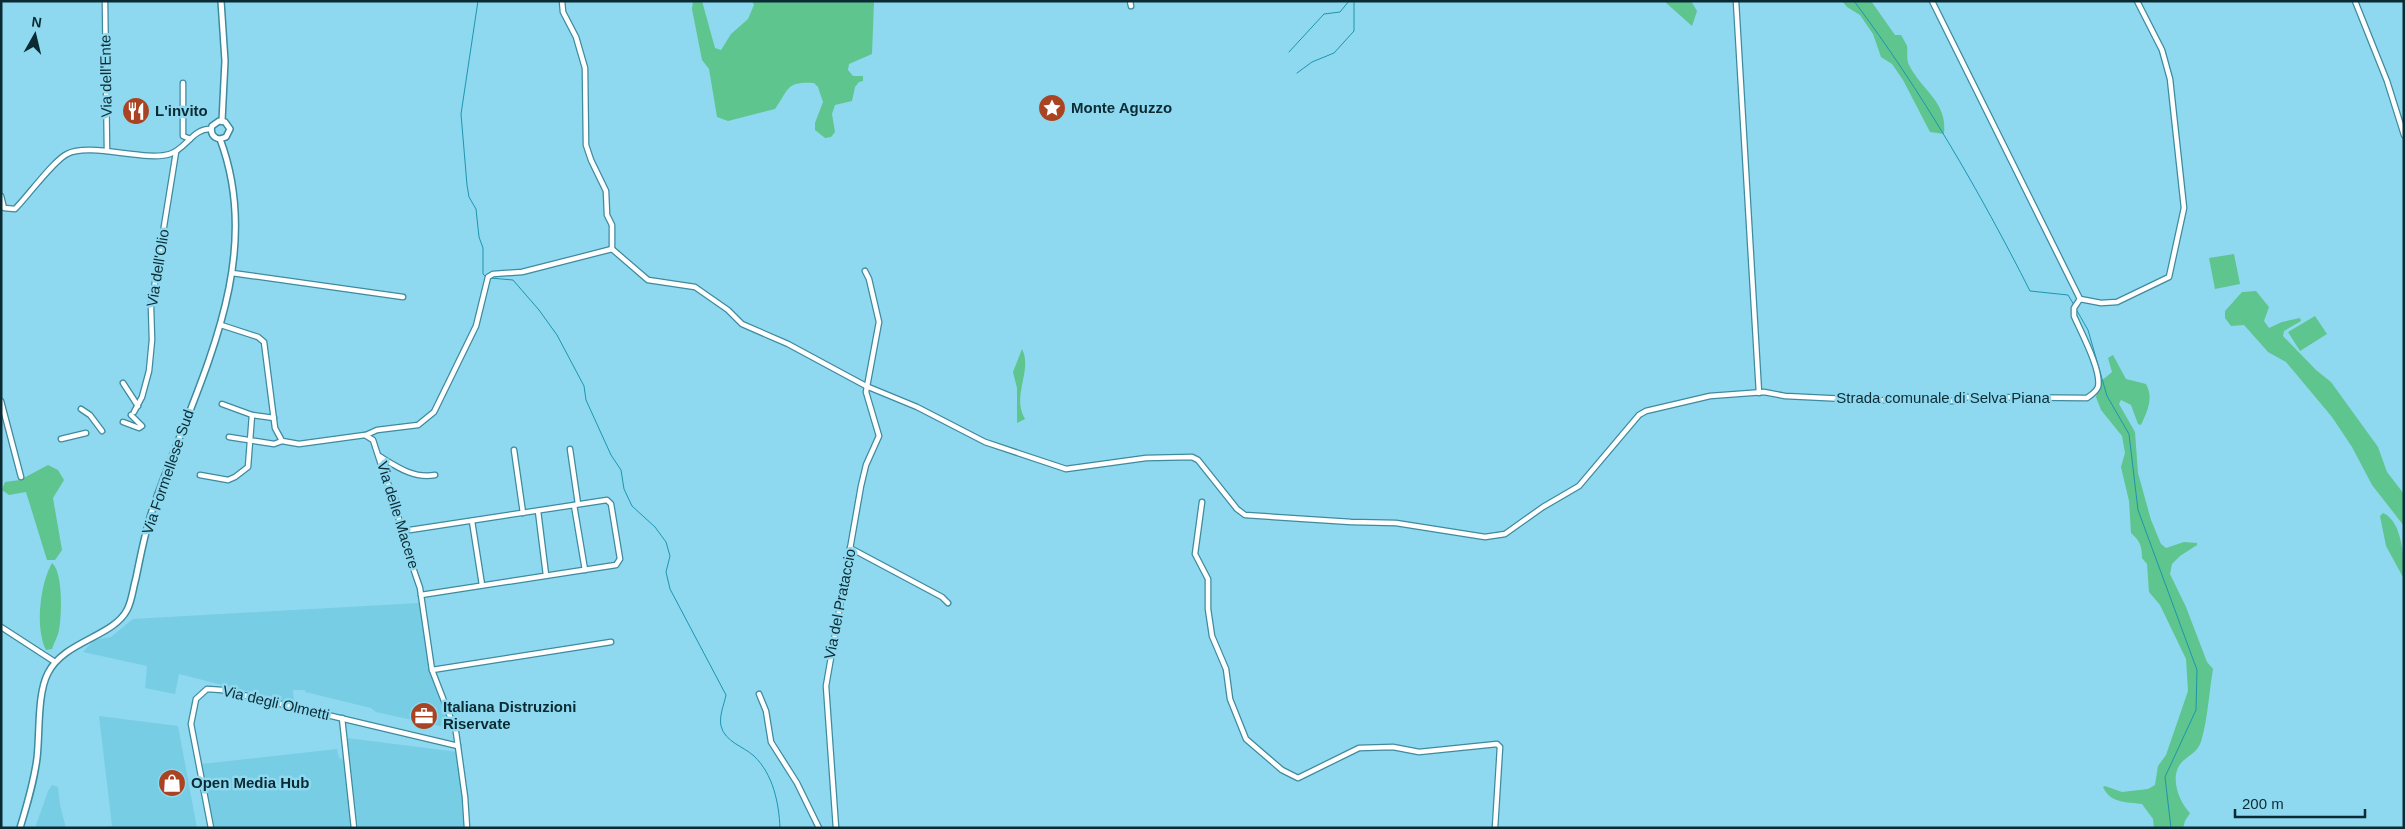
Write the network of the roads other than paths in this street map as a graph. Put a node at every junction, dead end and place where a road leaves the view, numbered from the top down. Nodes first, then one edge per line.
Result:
1 (105, 1) edge
2 (222, 1) edge
3 (562, 1) edge
4 (1736, 1) edge
5 (1932, 1) edge
6 (2138, 1) edge
7 (2355, 1) edge
8 (183, 83) dead end
9 (222, 121) junction
10 (211, 128) junction
11 (2404, 135) edge
12 (183, 136) junction
13 (190, 139) junction
14 (220, 139) junction
15 (182, 146) junction
16 (107, 152) junction
17 (176, 152) junction
18 (1, 196) edge
19 (612, 249) junction
20 (865, 271) dead end
21 (232, 274) junction
22 (404, 297) dead end
23 (2080, 299) junction
24 (221, 325) junction
25 (123, 383) dead end
26 (866, 386) junction
27 (1759, 393) junction
28 (1, 401) edge
29 (222, 404) dead end
30 (138, 406) junction
31 (81, 409) dead end
32 (252, 414) junction
33 (274, 418) junction
34 (123, 422) dead end
35 (102, 430) dead end
36 (86, 433) dead end
37 (365, 435) junction
38 (229, 436) dead end
39 (61, 439) dead end
40 (251, 441) junction
41 (282, 441) junction
42 (570, 449) dead end
43 (514, 450) dead end
44 (380, 456) junction
45 (200, 475) dead end
46 (435, 475) dead end
47 (20, 476) dead end
48 (1202, 502) dead end
49 (576, 505) junction
50 (538, 511) junction
51 (523, 513) junction
52 (472, 521) junction
53 (410, 530) dead end
54 (850, 548) junction
55 (585, 570) junction
56 (546, 575) junction
57 (482, 585) junction
58 (422, 595) junction
59 (948, 603) dead end
60 (1, 627) edge
61 (611, 642) dead end
62 (56, 662) junction
63 (432, 670) junction
64 (759, 694) dead end
65 (342, 718) junction
66 (458, 746) junction
67 (20, 828) edge
68 (211, 828) edge
69 (354, 828) edge
70 (466, 828) edge
71 (819, 828) edge
72 (836, 828) edge
73 (1495, 828) edge

1 - 16 street, Via dell'Ente
2 - 9 street
3 - 19 street
4 - 27 street
5 - 23 street
6 - 23 street
7 - 11 street
8 - 12 street
9 - 10 street
9 - 14 street
10 - 13 street
10 - 14 street, Via Formellese Sud
12 - 13 street
12 - 15 street
13 - 15 street
14 - 21 street, Via Formellese Sud
15 - 17 street
16 - 17 street
16 - 18 street
17 - 30 street, Via dell'Olio
19 - 26 street
19 - 37 street
20 - 26 street
21 - 22 street
21 - 24 street, Via Formellese Sud
23 - 27 street, Strada comunale di Selva Piana
24 - 33 street
24 - 62 street, Via Formellese Sud
25 - 30 street
26 - 27 street, Strada comunale di Selva Piana
26 - 54 street, Via del Prataccio
28 - 47 street
29 - 32 street
30 - 34 street, Via dell'Olio
31 - 35 street
32 - 33 street
32 - 40 street
33 - 41 street
36 - 39 street
37 - 41 street
37 - 44 street, Via delle Macere
38 - 40 street
40 - 41 street
40 - 45 street
42 - 49 street
43 - 51 street
44 - 46 street
44 - 58 street, Via delle Macere
48 - 73 street
49 - 50 street
49 - 55 street
49 - 55 street
50 - 51 street
50 - 56 street
51 - 52 street
52 - 53 street
52 - 57 street
54 - 59 street
54 - 72 street, Via del Prataccio
55 - 56 street
56 - 57 street
57 - 58 street
58 - 63 street, Via delle Macere
60 - 62 street
61 - 63 street
62 - 67 street, Via Formellese Sud
63 - 66 street, Via delle Macere
64 - 71 street
65 - 66 street, Via degli Olmetti
65 - 68 street, Via degli Olmetti
65 - 69 street, Via degli Olmetti
66 - 70 street, Via delle Macere

